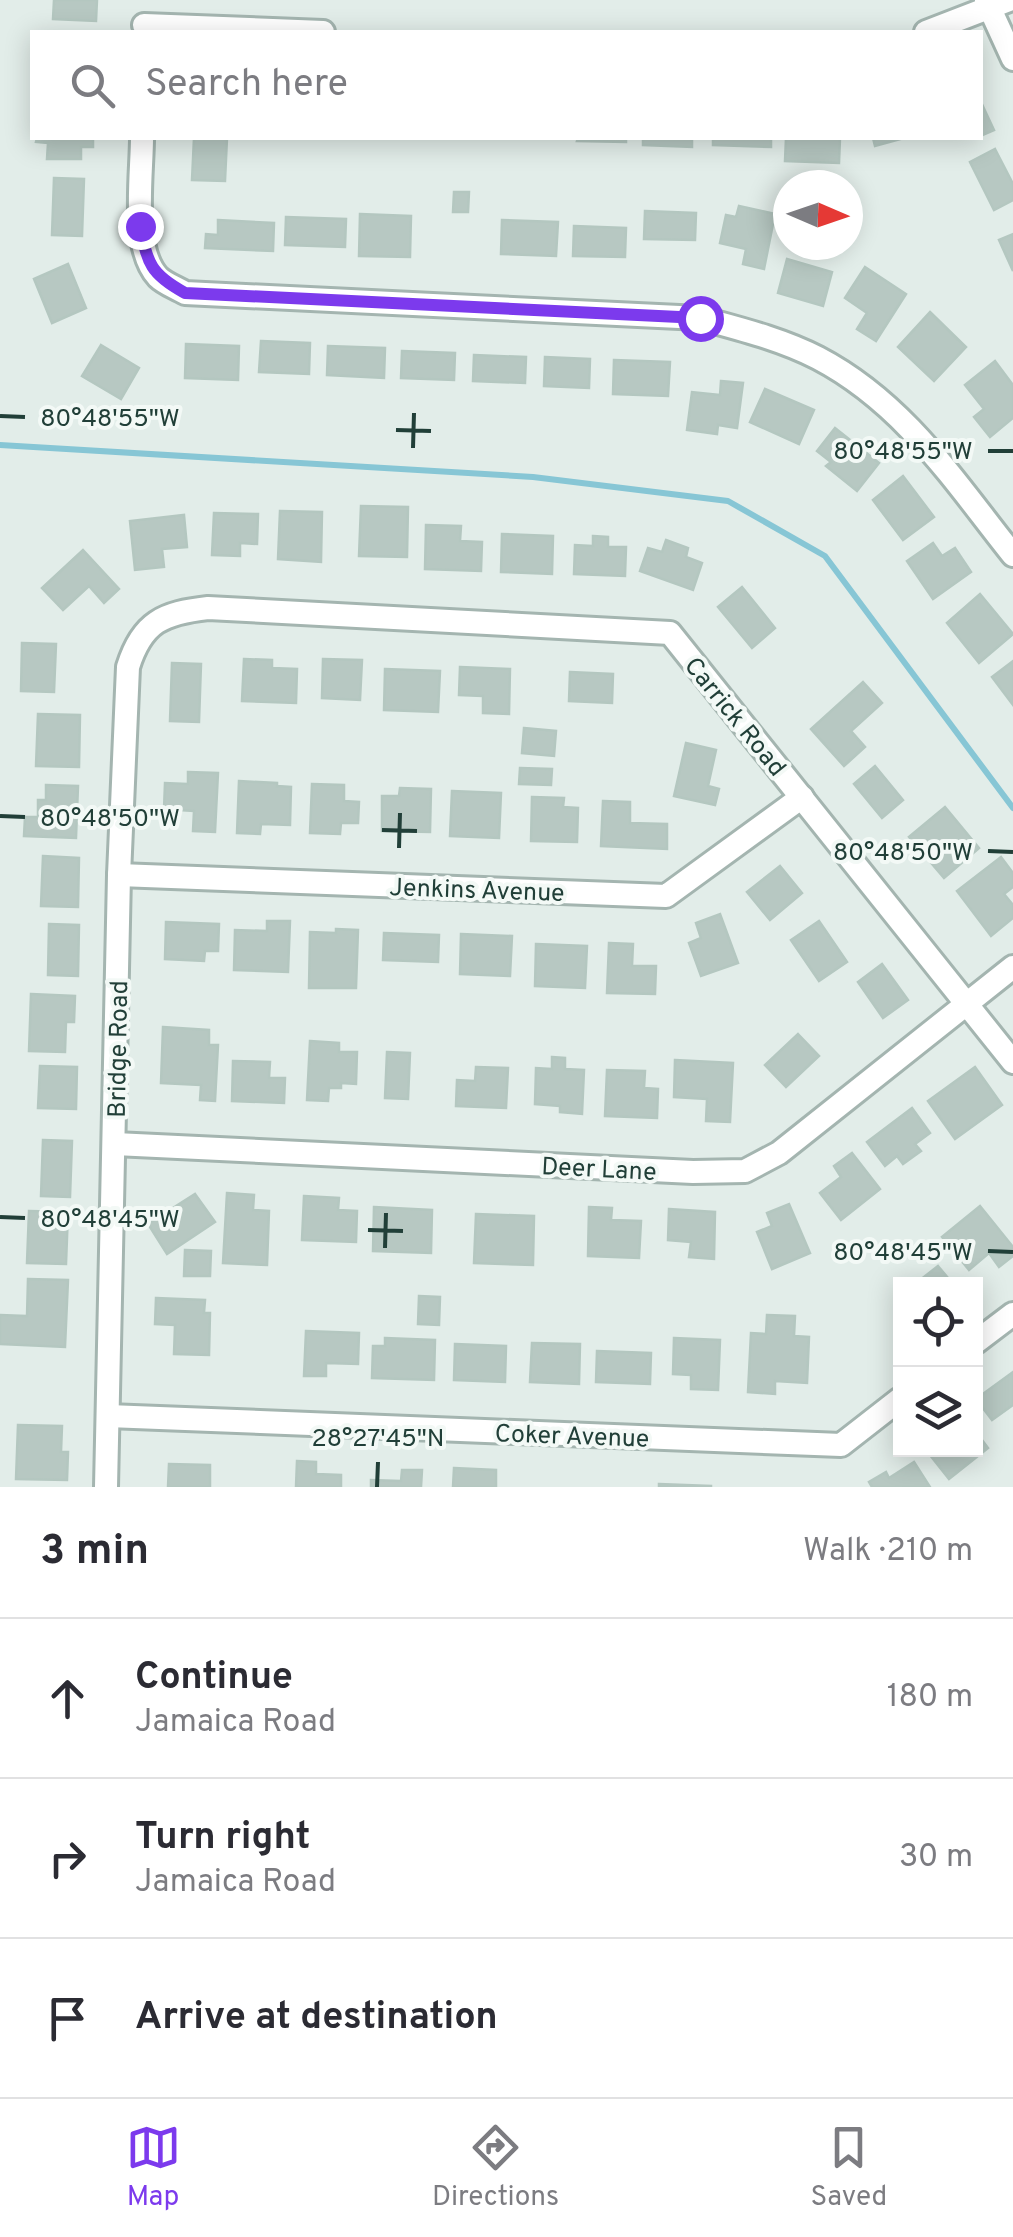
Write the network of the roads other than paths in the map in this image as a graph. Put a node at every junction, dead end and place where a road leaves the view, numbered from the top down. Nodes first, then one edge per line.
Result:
1 (145, 0) edge
2 (995, 3) edge
3 (144, 29) edge
4 (204, 30) edge
5 (931, 30) edge
6 (1013, 60) edge
7 (142, 140) edge
8 (1013, 555) edge
9 (156, 620) joint
10 (802, 798) junction
11 (119, 875) junction
12 (1013, 967) edge
13 (967, 1003) junction
14 (1013, 1062) edge
15 (115, 1144) junction
16 (1013, 1314) edge
17 (983, 1337) edge
18 (893, 1405) edge
19 (108, 1416) junction
20 (106, 1487) edge

1 - 3 street
2 - 5 street
2 - 6 street
3 - 4 street
7 - 8 street
9 - 10 street, Carrick Road
9 - 11 street, Bridge Road
10 - 11 street, Jenkins Avenue
10 - 13 street, Carrick Road
11 - 15 street, Bridge Road
12 - 13 street, Deer Lane
13 - 14 street, Carrick Road
13 - 15 street, Deer Lane
15 - 19 street, Bridge Road
16 - 17 street
18 - 19 street, Coker Avenue
19 - 20 street, Bridge Road

